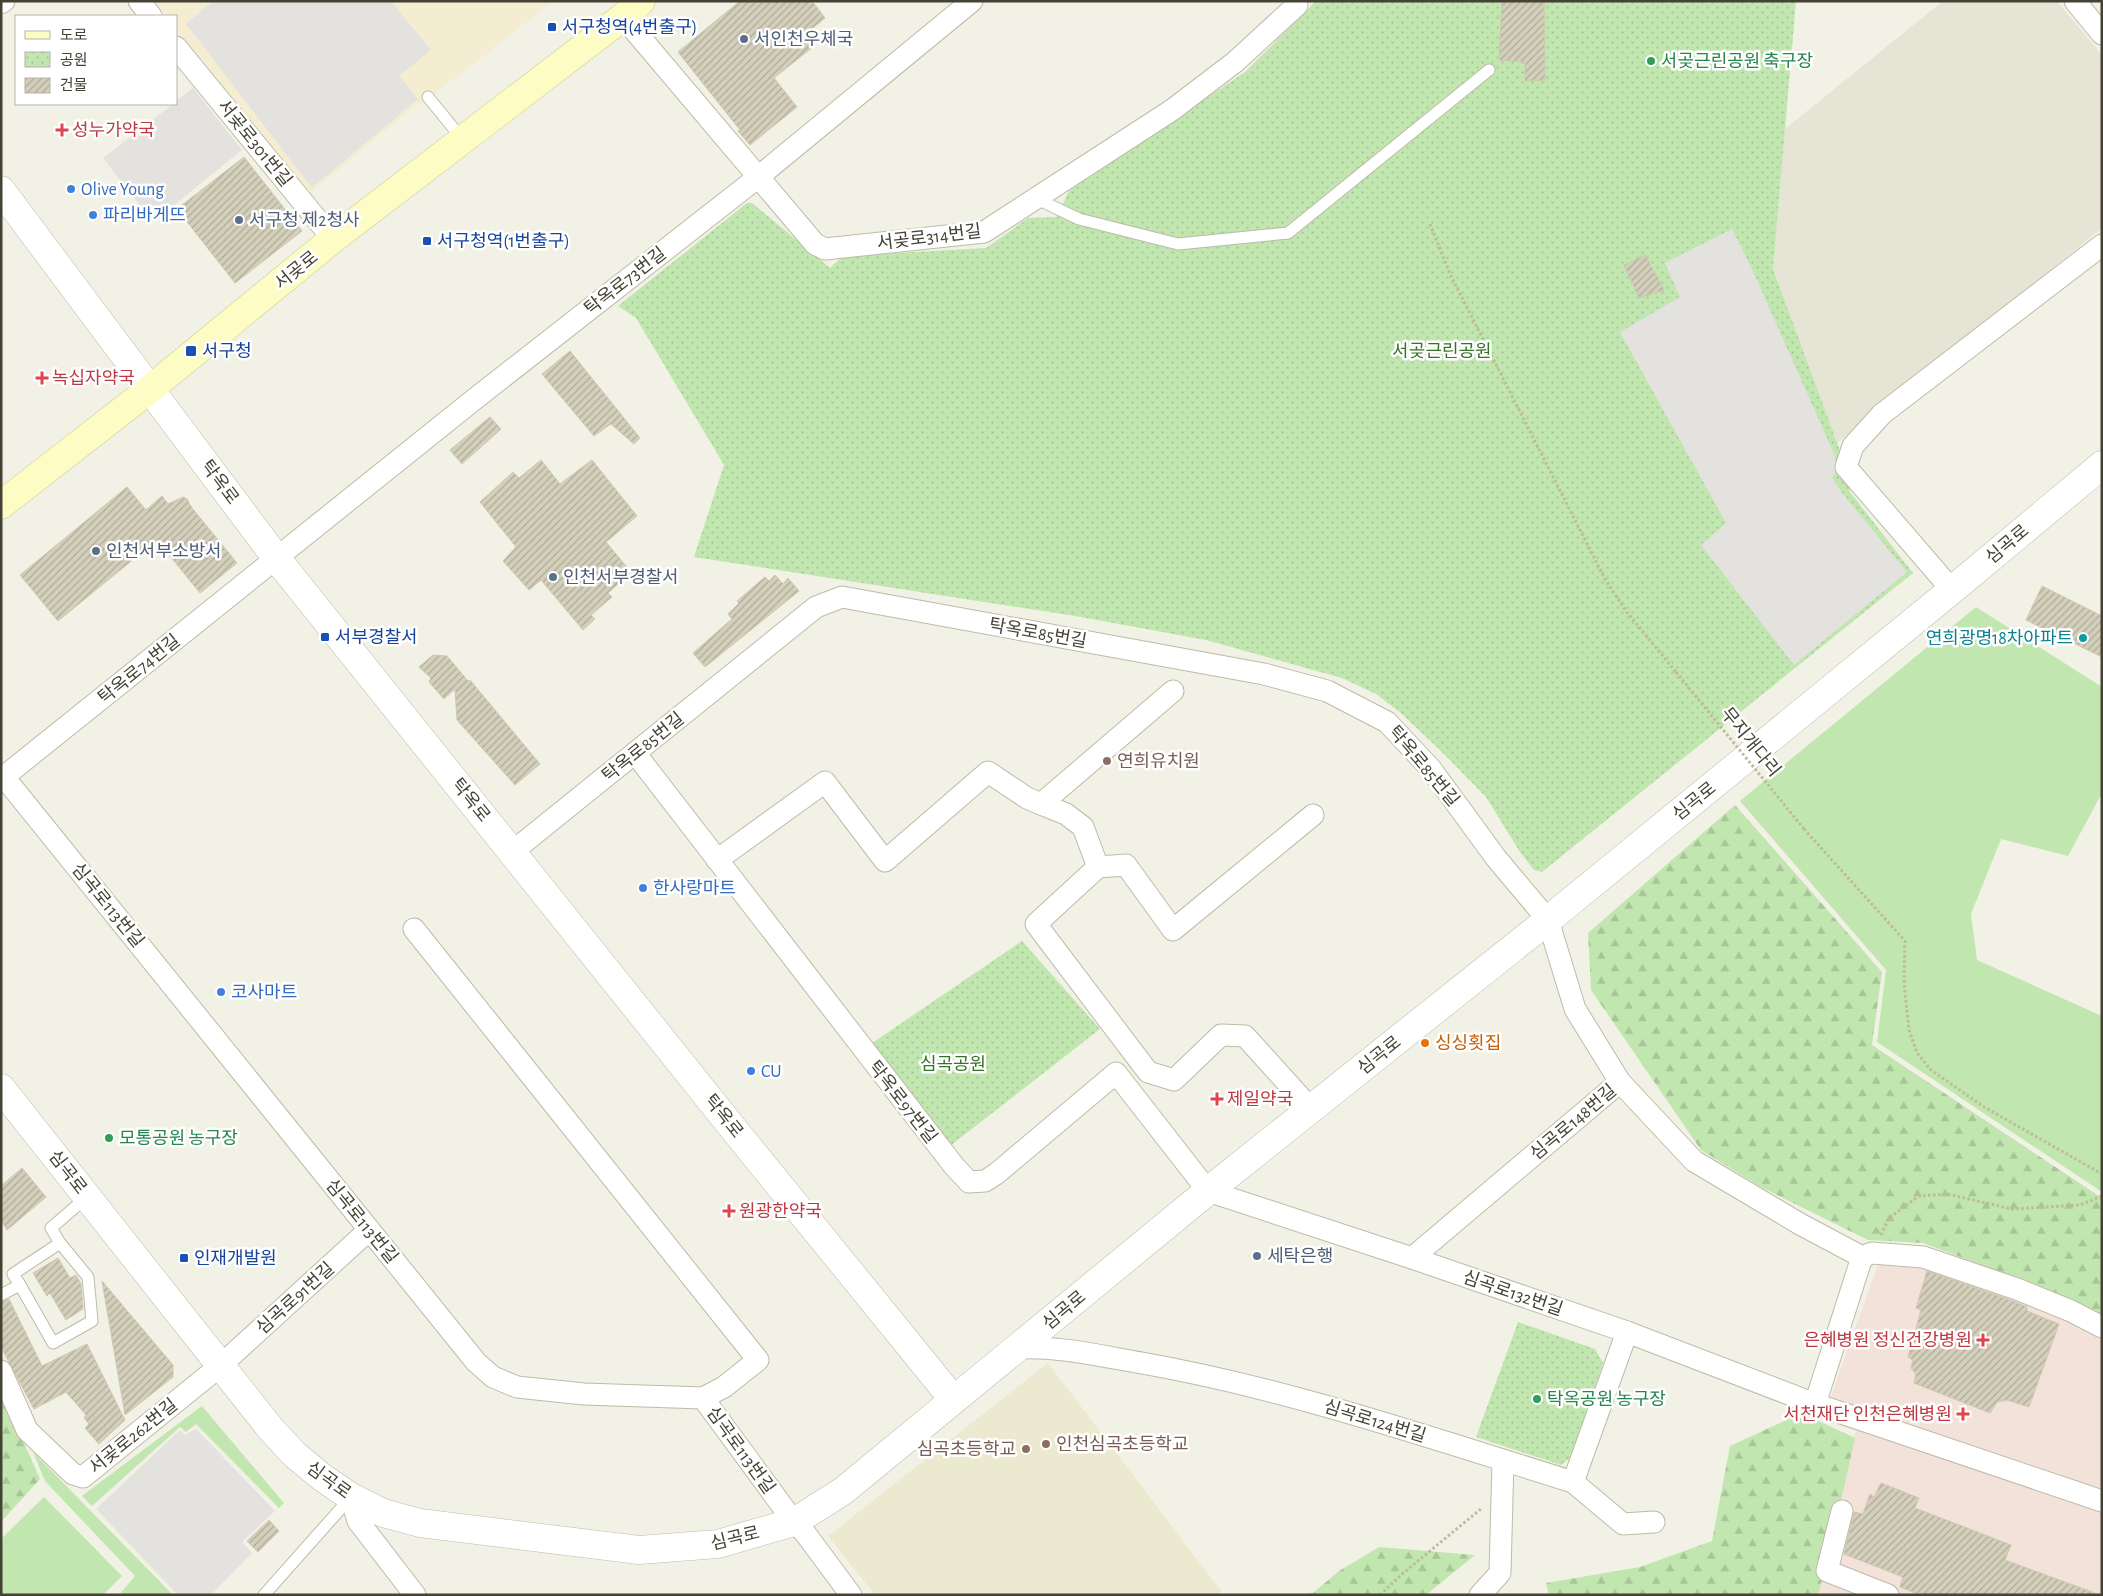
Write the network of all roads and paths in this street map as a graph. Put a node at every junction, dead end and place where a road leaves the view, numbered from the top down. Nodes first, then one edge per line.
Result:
1 (139, 1) edge
2 (972, 1) edge
3 (2075, 1) edge
4 (1296, 3) edge
5 (632, 9) edge
6 (150, 15) edge
7 (2102, 34) edge
8 (178, 49) edge
9 (1489, 70) dead end
10 (428, 97) dead end
11 (463, 140) junction
12 (757, 178) junction
13 (1, 190) edge
14 (1037, 199) junction
15 (1430, 224) dead end
16 (333, 239) junction
17 (2102, 245) edge
18 (150, 389) junction
19 (2102, 466) edge
20 (1, 506) edge
21 (277, 559) junction
22 (1952, 590) junction
23 (1173, 690) dead end
24 (635, 754) junction
25 (3, 778) edge
26 (1041, 804) junction
27 (1313, 815) dead end
28 (512, 852) junction
29 (717, 860) junction
30 (1098, 867) junction
31 (1548, 920) junction
32 (414, 930) dead end
33 (1620, 1082) junction
34 (1, 1088) edge
35 (1311, 1109) junction
36 (2102, 1174) edge
37 (1208, 1191) junction
38 (2102, 1196) edge
39 (87, 1197) junction
40 (1889, 1218) dead end
41 (369, 1230) junction
42 (60, 1243) junction
43 (1412, 1258) junction
44 (1862, 1258) junction
45 (20, 1285) junction
46 (1, 1295) edge
47 (2102, 1328) edge
48 (1627, 1332) junction
49 (1018, 1348) junction
50 (220, 1366) junction
51 (1, 1371) edge
52 (703, 1398) junction
53 (954, 1399) junction
54 (1815, 1404) junction
55 (1503, 1460) junction
56 (1573, 1482) junction
57 (1502, 1492) junction
58 (351, 1498) junction
59 (2102, 1501) edge
60 (1842, 1511) dead end
61 (794, 1522) junction
62 (1654, 1522) dead end
63 (264, 1595) edge
64 (415, 1595) edge
65 (851, 1595) edge
66 (1380, 1595) edge
67 (1480, 1595) edge
68 (1888, 1595) edge

1 - 6 street
2 - 12 street, 탁옥로73번길
3 - 7 street
4 - 14 street, 서곶로314번길
5 - 11 main road, 서곶로
5 - 12 street, 서곶로314번길
8 - 16 street, 서곶로301번길
9 - 14 lane
10 - 11 lane
11 - 16 main road, 서곶로
12 - 14 street, 서곶로314번길
12 - 21 street, 탁옥로73번길
13 - 18 street, 탁옥로
15 - 36 path, 무지개다리, bridge
16 - 18 main road, 서곶로
17 - 22 street
18 - 20 main road, 서곶로
18 - 21 street, 탁옥로
19 - 22 street, 심곡로
21 - 25 street, 탁옥로74번길
21 - 28 street, 탁옥로
22 - 31 street, 심곡로
23 - 26 street
24 - 28 street, 탁옥로85번길
24 - 29 street, 탁옥로97번길
24 - 31 street, 탁옥로85번길
25 - 41 street, 심곡로113번길
26 - 29 street
26 - 30 street
27 - 30 street
28 - 53 street, 탁옥로
29 - 37 street, 탁옥로97번길
30 - 35 street
31 - 33 street, 심곡로148번길
31 - 35 street, 심곡로
32 - 52 street
33 - 43 street, 심곡로148번길
33 - 44 street
34 - 39 street, 심곡로
35 - 37 street, 심곡로
37 - 43 street, 심곡로132번길
37 - 49 street, 심곡로
38 - 40 path
39 - 42 lane
39 - 50 street, 심곡로
41 - 50 street, 심곡로91번길
41 - 52 street, 심곡로113번길
42 - 45 lane
42 - 45 lane
43 - 48 street, 심곡로132번길
44 - 47 street
44 - 54 street
45 - 46 lane
48 - 54 street, 심곡로132번길
48 - 56 street
49 - 53 street, 심곡로
49 - 55 street, 심곡로124번길
50 - 51 street, 서곶로262번길
50 - 58 street, 심곡로
52 - 61 street, 심곡로113번길
53 - 61 street, 심곡로
54 - 59 street, 심곡로132번길
55 - 56 street, 심곡로124번길
55 - 57 street
56 - 62 street
57 - 66 path
57 - 67 street
58 - 61 street, 심곡로
58 - 63 lane
58 - 64 street
60 - 68 street
61 - 65 street, 심곡로113번길

